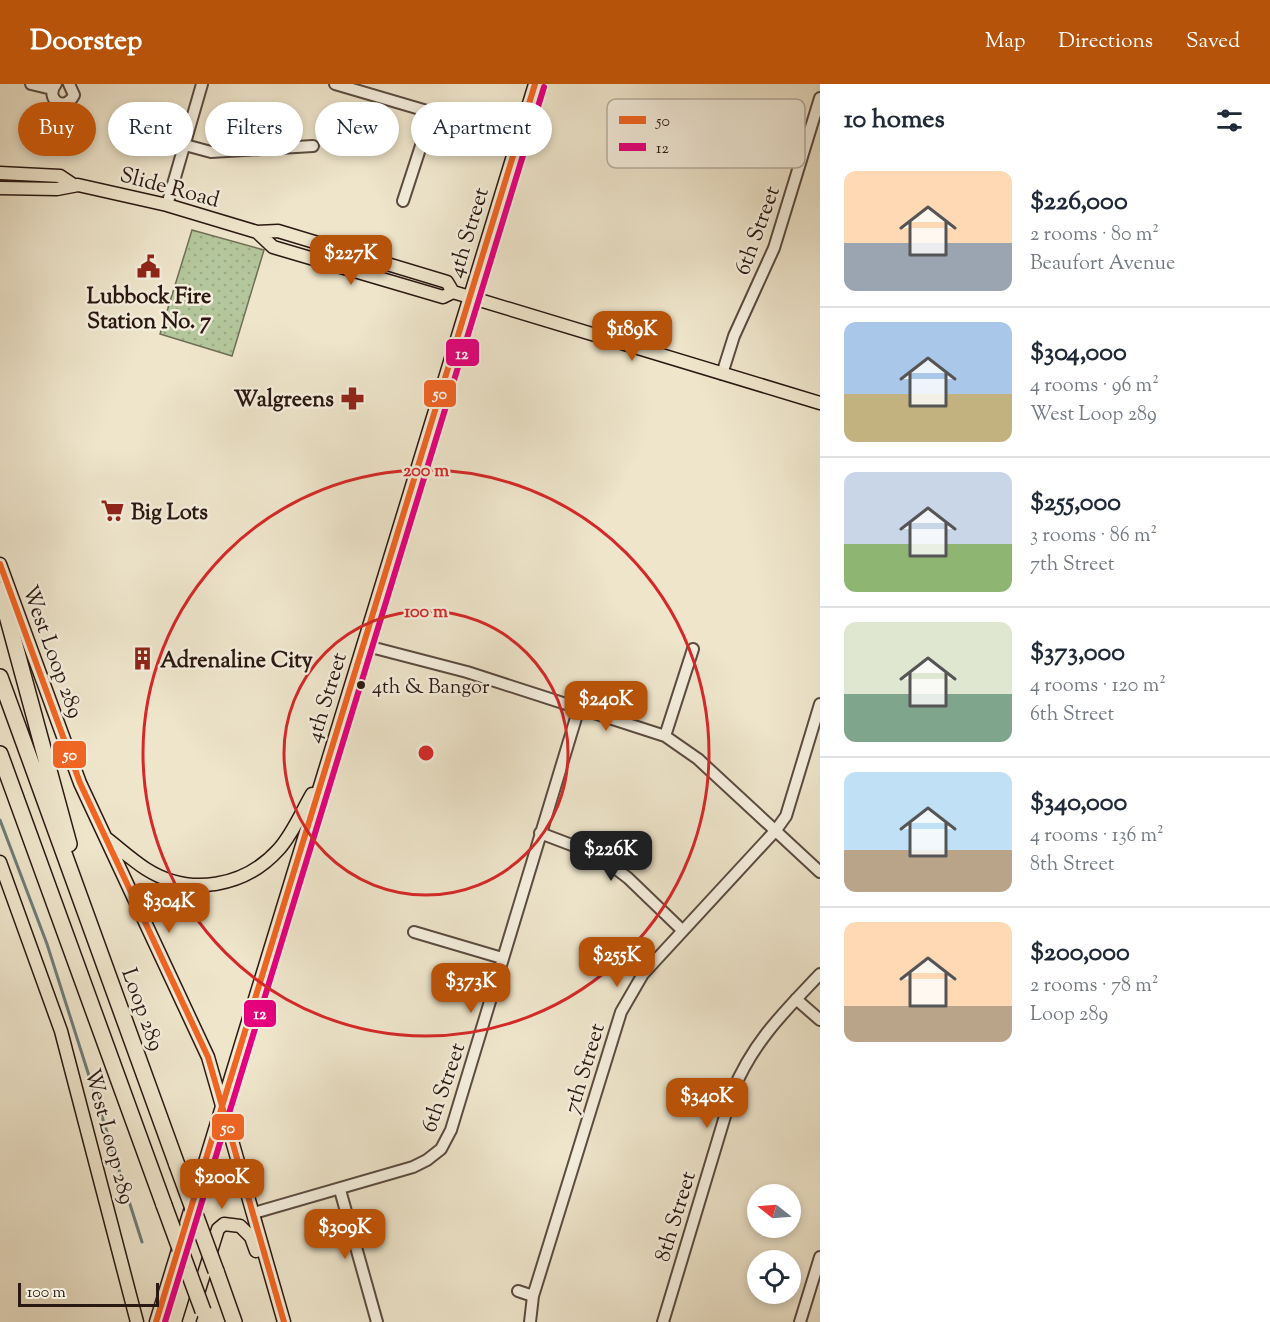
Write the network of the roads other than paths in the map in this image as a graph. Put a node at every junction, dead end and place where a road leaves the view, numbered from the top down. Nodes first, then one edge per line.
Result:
1 (31, 84) edge
2 (69, 84) edge
3 (201, 84) edge
4 (335, 84) edge
5 (535, 84) edge
6 (54, 87) edge
7 (820, 98) edge
8 (411, 106) edge
9 (193, 117) edge
10 (314, 146) dead end
11 (193, 147) edge
12 (805, 147) edge
13 (183, 156) edge
14 (418, 156) edge
15 (799, 168) edge
16 (0, 173) edge
17 (72, 184) junction
18 (0, 188) edge
19 (403, 201) dead end
20 (167, 205) junction
21 (470, 297) junction
22 (722, 374) junction
23 (820, 404) edge
24 (0, 564) edge
25 (0, 590) edge
26 (363, 645) junction
27 (693, 649) dead end
28 (0, 677) edge
29 (820, 704) edge
30 (579, 708) junction
31 (665, 736) junction
32 (0, 754) edge
33 (323, 775) junction
34 (0, 785) edge
35 (776, 830) junction
36 (540, 833) junction
37 (104, 836) junction
38 (0, 862) edge
39 (820, 872) edge
40 (4, 884) edge
41 (54, 902) junction
42 (89, 922) junction
43 (682, 930) junction
44 (414, 932) dead end
45 (502, 958) junction
46 (820, 974) edge
47 (796, 999) junction
48 (820, 1020) edge
49 (222, 1107) junction
50 (340, 1190) junction
51 (254, 1213) junction
52 (820, 1257) edge
53 (518, 1292) dead end
54 (533, 1296) junction
55 (278, 1302) junction
56 (205, 1316) edge
57 (137, 1322) edge
58 (156, 1322) edge
59 (189, 1322) edge
60 (234, 1322) edge
61 (284, 1322) edge
62 (377, 1322) edge
63 (530, 1322) edge
64 (663, 1322) edge
65 (800, 1322) edge

1 - 6 street
2 - 6 street
3 - 9 street
4 - 8 street
5 - 21 main road, 4th Street
7 - 12 street, 6th Street
10 - 11 street
13 - 20 street
14 - 19 street
15 - 22 street, 6th Street
16 - 17 main road, Slide Road
17 - 18 main road, Slide Road
17 - 20 main road, Slide Road
20 - 21 main road, Slide Road
21 - 22 main road, Slide Road
21 - 26 main road, 4th Street
22 - 23 main road, Slide Road
24 - 37 main road, West Loop 289
25 - 42 highway
26 - 30 street
26 - 33 main road, 4th Street
27 - 31 street
28 - 42 highway, Loop 289
29 - 35 street, 7th Street
30 - 31 street
30 - 36 street, 6th Street
31 - 35 street
32 - 41 highway
33 - 37 main road
33 - 49 main road, 4th Street
34 - 41 highway
35 - 39 street
35 - 43 street, 7th Street
36 - 43 street
36 - 45 street, 6th Street
37 - 49 main road, West Loop 289
38 - 40 main road, West Loop 289
40 - 57 main road, West Loop 289
41 - 56 highway, bridge
42 - 60 highway, Loop 289, bridge
43 - 54 street, 7th Street
44 - 45 street
45 - 50 street, 6th Street
46 - 47 street, 8th Street
47 - 48 street
47 - 64 street, 8th Street
49 - 51 main road, West Loop 289
49 - 58 main road, 4th Street
50 - 51 street, 6th Street
50 - 62 street
51 - 55 main road, West Loop 289
52 - 65 street
53 - 54 street
54 - 63 street, 7th Street
55 - 59 main road
55 - 61 main road, West Loop 289

